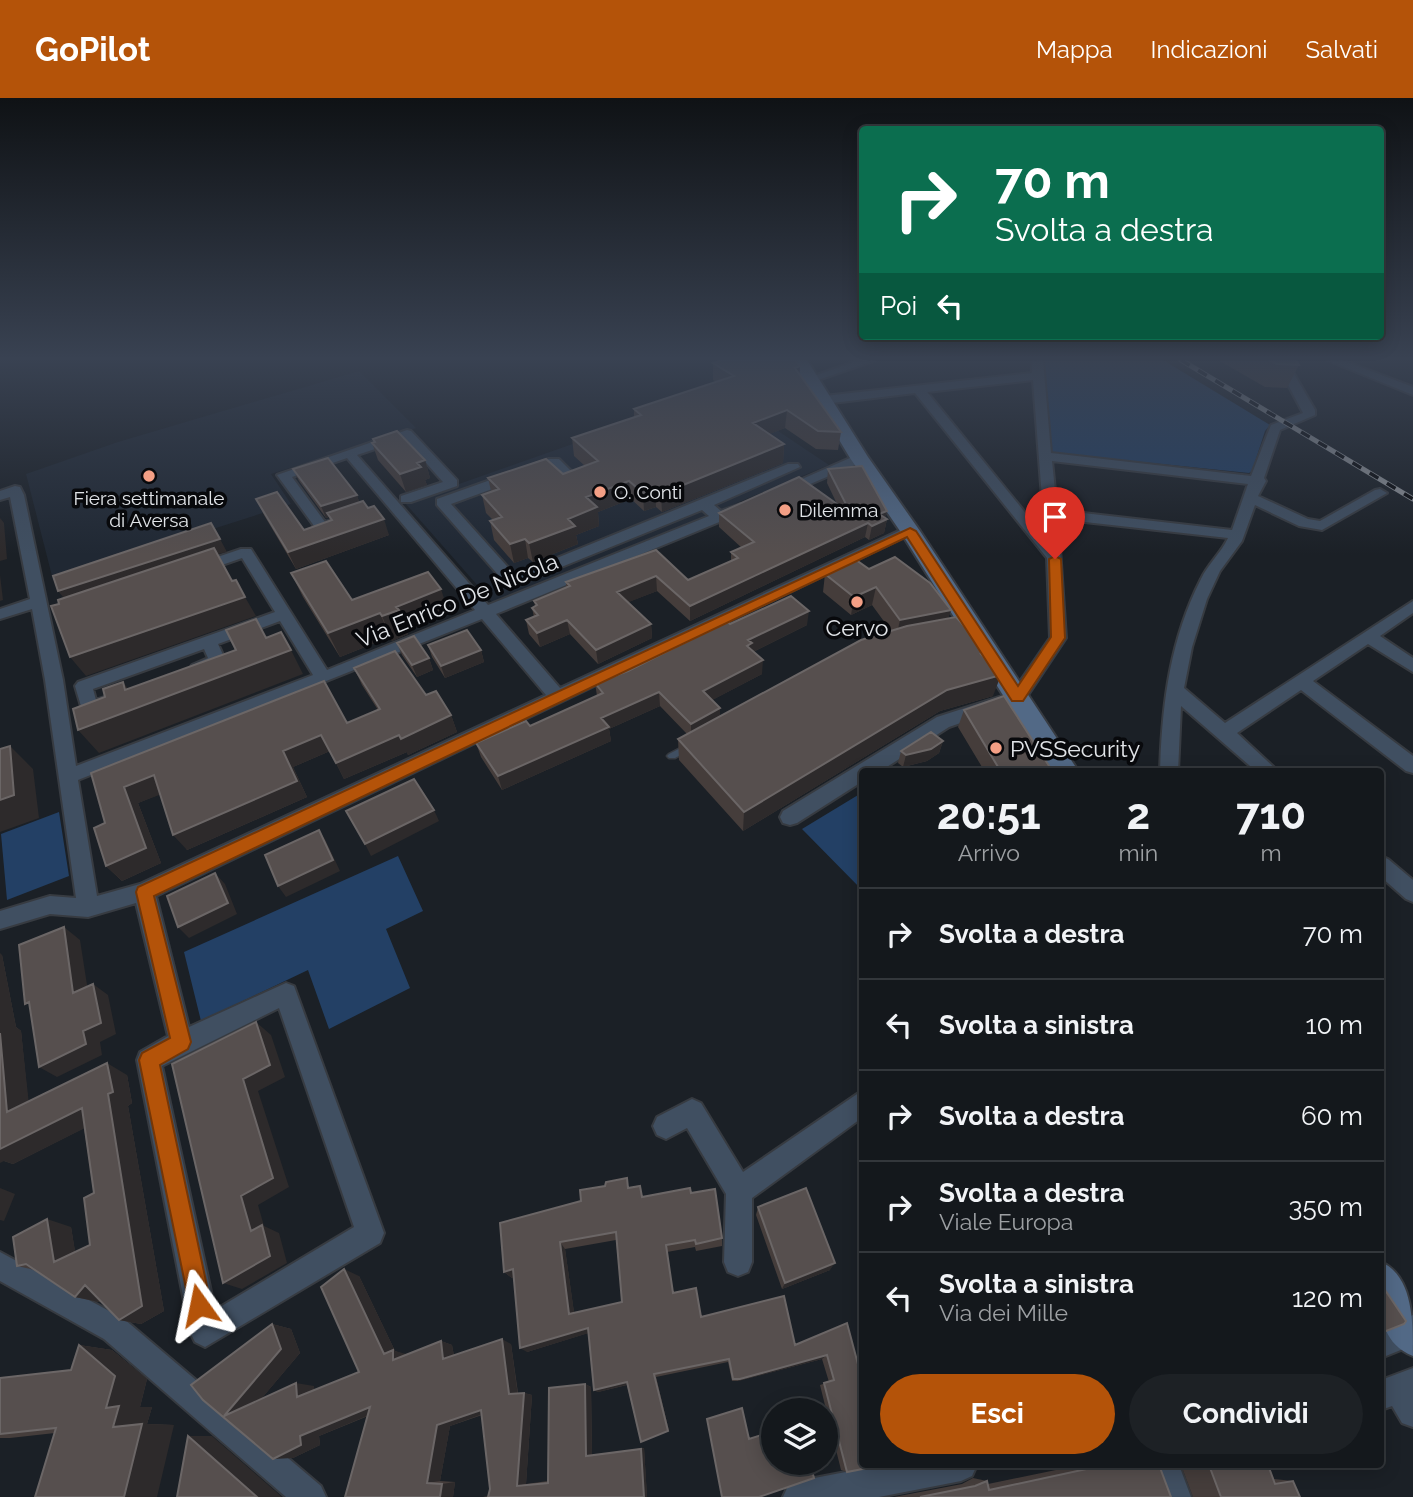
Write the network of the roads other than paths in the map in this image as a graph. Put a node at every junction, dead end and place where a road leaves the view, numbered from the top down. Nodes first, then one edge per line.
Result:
1 (839, 425) edge
2 (947, 425) edge
3 (1044, 425) edge
4 (1282, 425) edge
5 (349, 453) junction
6 (1047, 456) junction
7 (859, 458) junction
8 (793, 467) dead end
9 (572, 480) edge
10 (1259, 481) junction
11 (1380, 493) dead end
12 (0, 495) edge
13 (1252, 498) junction
14 (406, 499) dead end
15 (704, 504) junction
16 (1051, 514) junction
17 (359, 515) edge
18 (719, 517) junction
19 (910, 531) junction
20 (1237, 535) junction
21 (1055, 559) junction
22 (180, 574) edge
23 (512, 582) junction
24 (515, 601) junction
25 (40, 602) junction
26 (1413, 606) edge
27 (485, 613) junction
28 (0, 614) edge
29 (285, 614) junction
30 (1368, 636) junction
31 (209, 642) junction
32 (1413, 666) edge
33 (179, 676) edge
34 (323, 678) junction
35 (1301, 681) junction
36 (1173, 689) junction
37 (128, 695) edge
38 (558, 697) junction
39 (1017, 697) junction
40 (1224, 733) junction
41 (704, 738) edge
42 (672, 756) dead end
43 (1413, 766) edge
44 (869, 768) edge
45 (1062, 768) edge
46 (1169, 768) edge
47 (1265, 768) edge
48 (859, 774) edge
49 (69, 776) junction
50 (790, 817) dead end
51 (1384, 868) edge
52 (144, 892) junction
53 (1413, 892) edge
54 (88, 908) junction
55 (0, 920) edge
56 (181, 1042) junction
57 (859, 1105) edge
58 (666, 1126) dead end
59 (739, 1191) junction
60 (738, 1262) dead end
61 (0, 1266) edge
62 (1384, 1289) edge
63 (1404, 1335) edge
64 (946, 1468) edge
65 (1164, 1468) edge
66 (310, 1497) edge
67 (799, 1497) edge
68 (1175, 1497) edge

1 - 7 main road
2 - 21 street
3 - 6 street
4 - 10 street
5 - 14 street
5 - 17 street
5 - 27 street
6 - 10 street
6 - 16 street
7 - 18 street, Via Enrico De Nicola
7 - 19 main road
8 - 15 street
9 - 23 street
10 - 13 street
11 - 13 street
12 - 25 street
13 - 20 street
15 - 18 street
15 - 23 street
16 - 20 street
16 - 21 street
18 - 24 street, Via Enrico De Nicola
19 - 38 street
19 - 39 main road
20 - 36 street
21 - 39 street
22 - 29 street
23 - 24 street
24 - 27 street, Via Enrico De Nicola
25 - 28 street
25 - 49 street
26 - 30 street
27 - 34 street, Via Enrico De Nicola
27 - 38 street
29 - 31 street
29 - 34 street
30 - 32 street
30 - 35 street
31 - 33 street
31 - 37 street
34 - 49 street, Via Enrico De Nicola
35 - 40 street
35 - 43 street
36 - 40 street
36 - 46 street
38 - 52 street
39 - 44 street
39 - 45 main road
40 - 47 street
41 - 42 lane
48 - 50 street
49 - 54 street
51 - 53 street
52 - 54 street
52 - 56 street
54 - 55 street
56 - 56 street
57 - 59 street
58 - 59 street
59 - 60 street
61 - 66 street
62 - 63 main road
64 - 67 street
65 - 68 street

